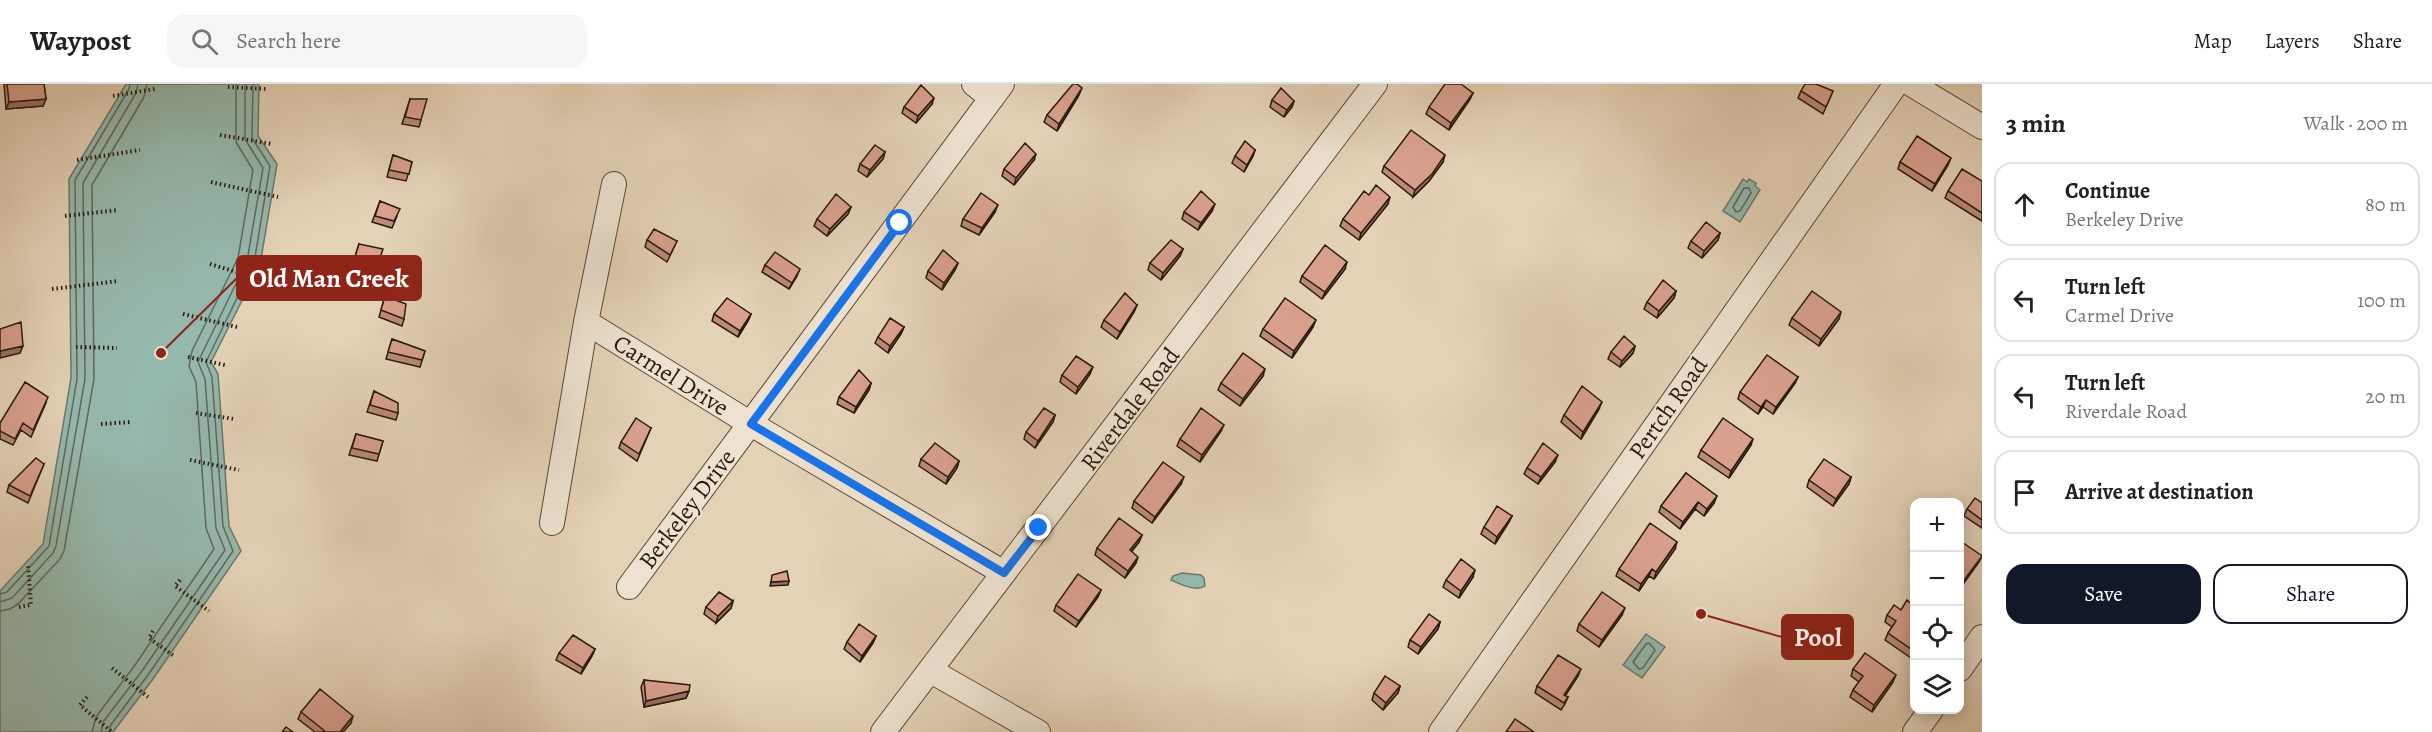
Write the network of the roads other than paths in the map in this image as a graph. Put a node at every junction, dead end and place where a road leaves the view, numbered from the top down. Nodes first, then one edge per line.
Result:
1 (1375, 84) edge
2 (1896, 84) edge
3 (1911, 84) edge
4 (989, 89) edge
5 (1982, 127) edge
6 (614, 184) dead end
7 (586, 322) junction
8 (751, 424) junction
9 (552, 523) dead end
10 (1004, 573) junction
11 (629, 587) dead end
12 (1982, 637) edge
13 (1964, 662) edge
14 (931, 671) junction
15 (1928, 714) edge
16 (883, 732) edge
17 (1038, 732) edge
18 (1441, 732) edge
19 (1915, 732) edge

1 - 10 street, Riverdale Road
2 - 18 street, Pertch Road
3 - 5 street
4 - 8 street, Berkeley Drive
6 - 7 street
7 - 8 street, Carmel Drive
7 - 9 street
8 - 10 street, Carmel Drive
8 - 11 street, Berkeley Drive
10 - 14 street, Riverdale Road
12 - 13 street
14 - 16 street, Riverdale Road
14 - 17 street
15 - 19 street

